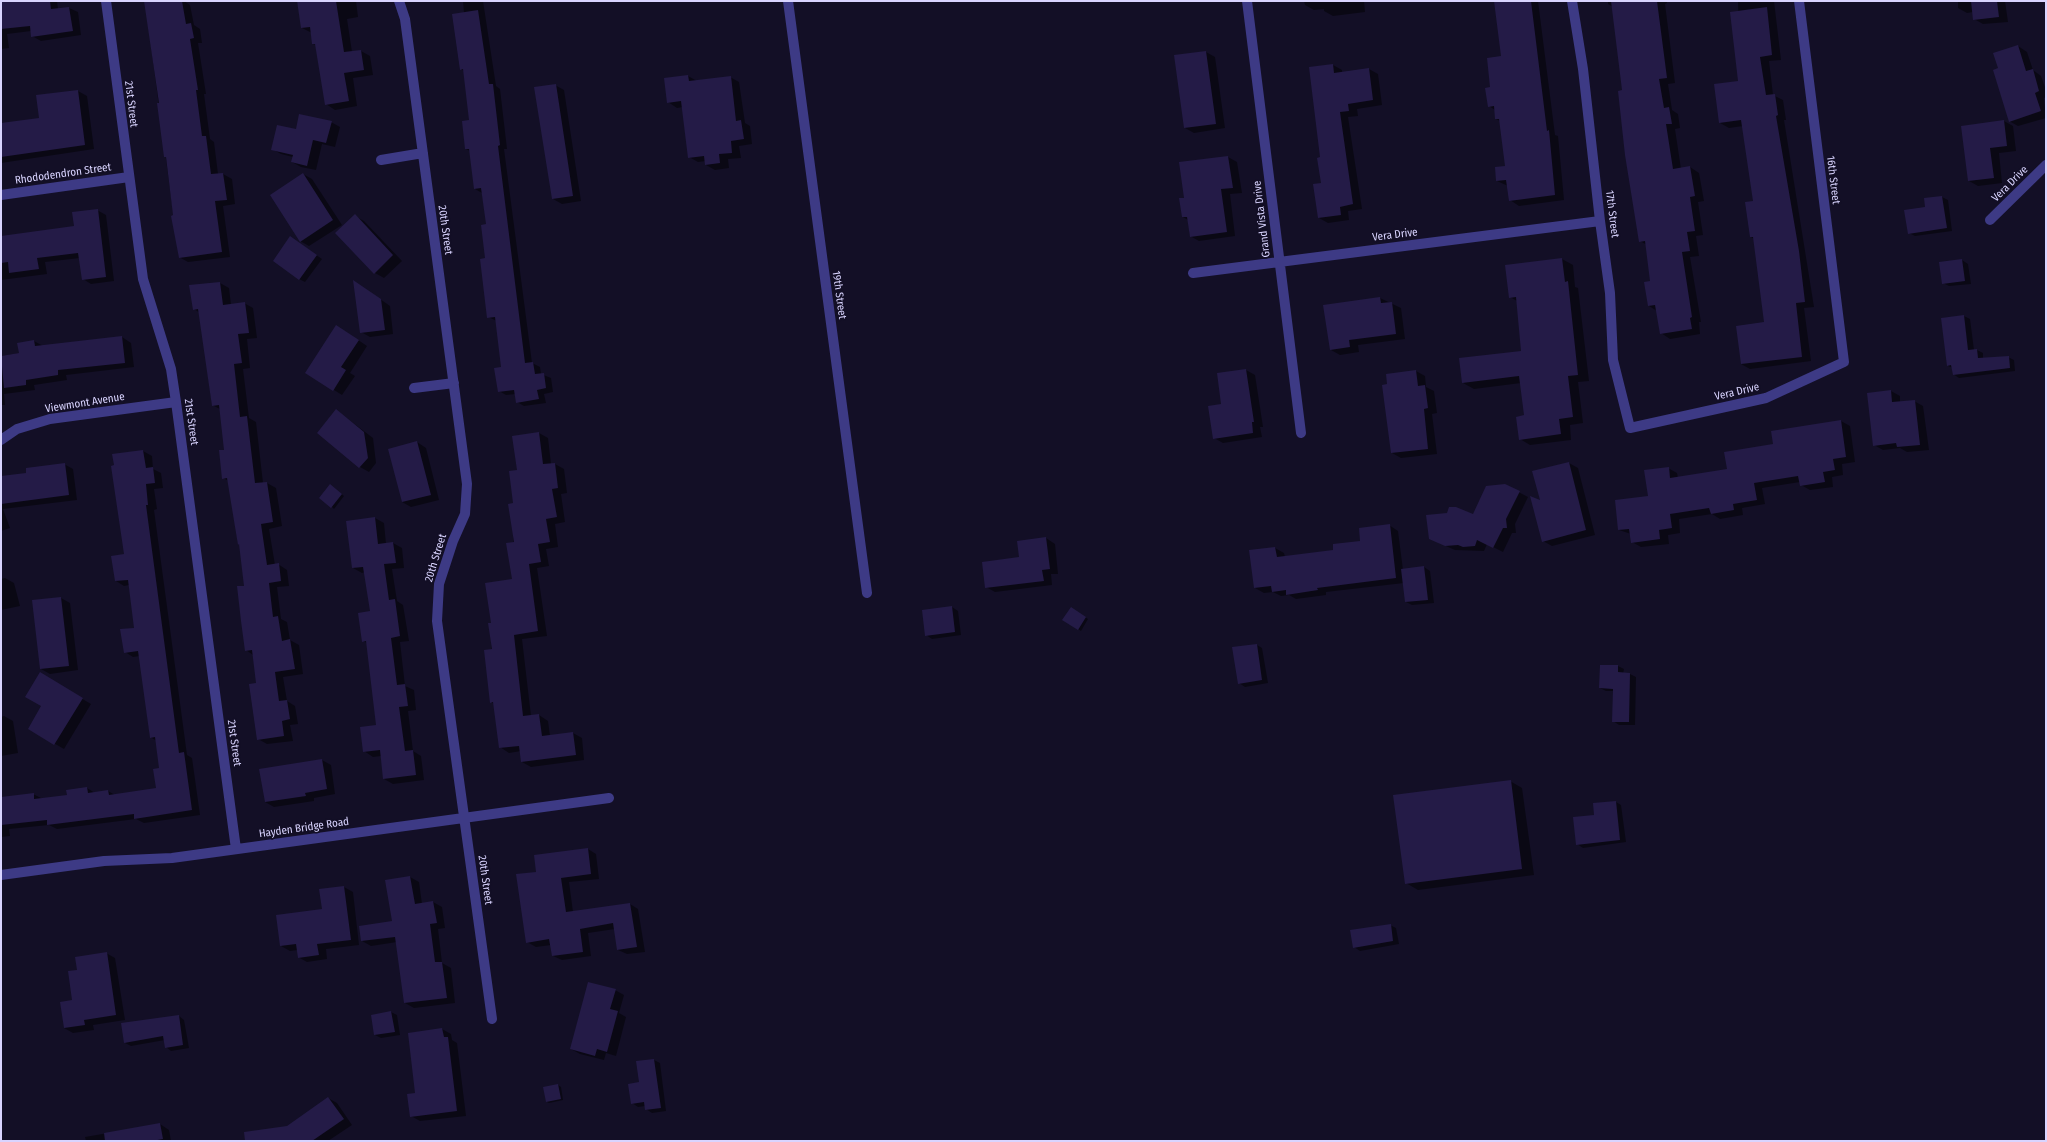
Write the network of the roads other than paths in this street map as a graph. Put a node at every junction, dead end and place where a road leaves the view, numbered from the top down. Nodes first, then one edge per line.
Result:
1 (106, 1) edge
2 (399, 1) edge
3 (788, 1) edge
4 (1247, 1) edge
5 (1572, 1) edge
6 (1798, 1) edge
7 (423, 153) junction
8 (381, 160) dead end
9 (2046, 166) edge
10 (129, 177) junction
11 (1, 195) edge
12 (1990, 220) dead end
13 (1600, 222) junction
14 (1279, 262) junction
15 (1193, 273) dead end
16 (1844, 362) joint
17 (454, 384) junction
18 (414, 388) dead end
19 (176, 402) junction
20 (1630, 428) joint
21 (1301, 434) dead end
22 (1, 440) edge
23 (867, 593) dead end
24 (609, 798) dead end
25 (465, 819) junction
26 (236, 849) junction
27 (1, 875) edge
28 (492, 1019) dead end

1 - 10 street, 21st Street
2 - 7 street, 20th Street
3 - 23 street, 19th Street
4 - 14 street, Grand Vista Drive
5 - 13 street, 17th Street
6 - 16 street, 16th Street
7 - 8 street
7 - 17 street, 20th Street
9 - 12 street, Vera Drive
10 - 11 street, Rhododendron Street
10 - 19 street, 21st Street
13 - 14 street, Vera Drive
13 - 20 street, 17th Street
14 - 15 street, Vera Drive
14 - 21 street, Grand Vista Drive
16 - 20 street, Vera Drive
17 - 18 street
17 - 25 street, 20th Street
19 - 22 street, Viewmont Avenue
19 - 26 street, 21st Street
24 - 25 street, Hayden Bridge Road
25 - 26 street, Hayden Bridge Road
25 - 28 street, 20th Street
26 - 27 street, Hayden Bridge Road

